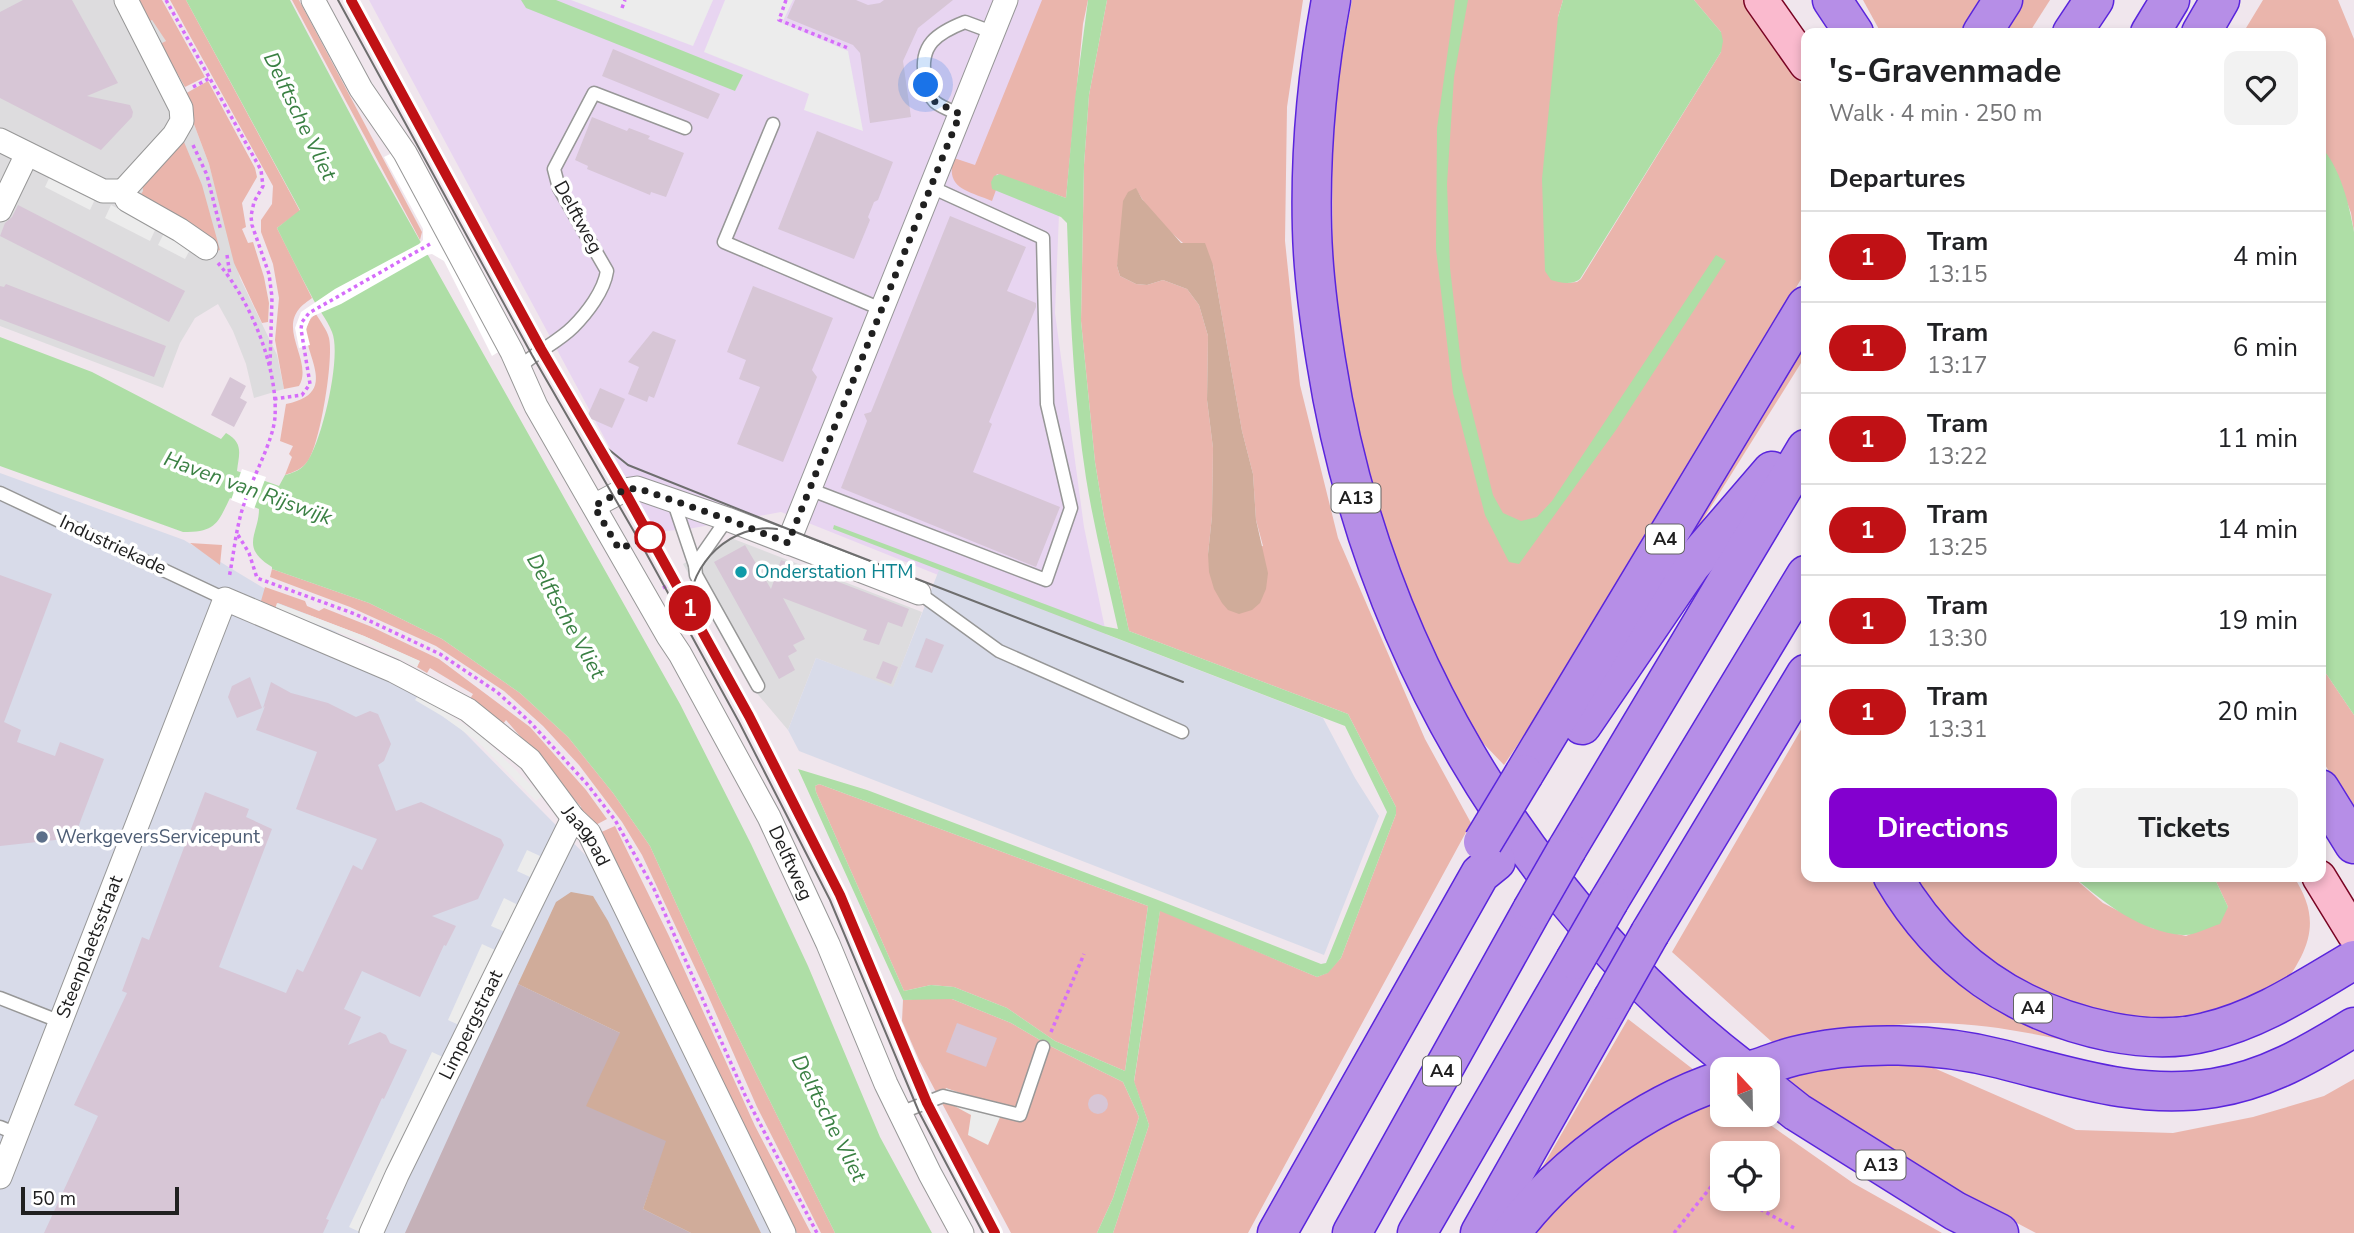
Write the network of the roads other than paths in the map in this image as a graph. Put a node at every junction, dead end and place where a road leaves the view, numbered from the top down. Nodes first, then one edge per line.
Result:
1 (126, 0) edge
2 (313, 0) edge
3 (1006, 0) edge
4 (1331, 0) edge
5 (1760, 0) edge
6 (1832, 0) edge
7 (2003, 0) edge
8 (2094, 0) edge
9 (2170, 0) edge
10 (2220, 0) edge
11 (1851, 28) edge
12 (1985, 28) edge
13 (2075, 28) edge
14 (2153, 28) edge
15 (2204, 28) edge
16 (992, 32) junction
17 (1801, 57) edge
18 (960, 114) junction
19 (773, 124) dead end
20 (685, 128) dead end
21 (0, 140) edge
22 (27, 153) junction
23 (930, 187) junction
24 (123, 191) junction
25 (0, 210) edge
26 (218, 243) road end
27 (881, 309) junction
28 (1801, 315) edge
29 (520, 368) junction
30 (1801, 437) edge
31 (1801, 457) edge
32 (809, 489) junction
33 (0, 493) edge
34 (673, 500) junction
35 (594, 506) junction
36 (727, 519) junction
37 (788, 543) junction
38 (695, 565) junction
39 (1801, 583) edge
40 (919, 593) joint
41 (225, 599) junction
42 (1801, 682) edge
43 (758, 686) dead end
44 (1182, 732) dead end
45 (1531, 784) junction
46 (2326, 799) edge
47 (573, 818) junction
48 (2354, 844) edge
49 (1896, 882) edge
50 (2322, 882) edge
51 (2354, 934) edge
52 (2354, 960) edge
53 (0, 998) edge
54 (61, 1022) junction
55 (2354, 1027) edge
56 (1043, 1047) dead end
57 (1711, 1057) edge
58 (1780, 1060) edge
59 (1710, 1085) edge
60 (1780, 1099) edge
61 (900, 1113) junction
62 (8, 1130) edge
63 (0, 1177) edge
64 (371, 1233) edge
65 (784, 1233) edge
66 (962, 1233) edge
67 (1278, 1233) edge
68 (1352, 1233) edge
69 (1417, 1233) edge
70 (1480, 1233) edge
71 (1511, 1233) edge
72 (1999, 1233) edge

1 - 24 street
2 - 29 street, Delftweg
3 - 16 street
4 - 57 highway, A13
5 - 17 main road
6 - 11 highway
7 - 12 highway
8 - 13 highway
9 - 14 highway
10 - 15 highway
16 - 18 street
16 - 18 lane
18 - 23 street
19 - 27 lane
20 - 29 lane, Delftweg
21 - 22 street
22 - 24 street
22 - 25 street
23 - 27 street
23 - 32 lane
24 - 26 street
27 - 32 street
28 - 45 highway, A4
29 - 35 street, Delftweg
30 - 45 highway, A4
31 - 68 highway, A4, bridge
32 - 37 street
33 - 41 lane, Industriekade
34 - 35 street
34 - 36 street
34 - 38 lane
35 - 61 street, Delftweg
36 - 37 street
36 - 38 lane
37 - 40 street
38 - 43 lane
39 - 69 highway, bridge
40 - 44 lane
41 - 47 street, Jaagpad
41 - 54 street, Steenplaetsstraat
42 - 70 highway, bridge
45 - 67 highway, A4
46 - 48 highway
47 - 64 street, Limpergstraat
47 - 65 street, Jaagpad
49 - 52 highway, A4
50 - 51 main road
53 - 54 lane
54 - 62 street, Steenplaetsstraat
55 - 58 highway
56 - 61 lane
59 - 71 highway
60 - 72 highway, A13
61 - 66 street, Delftweg
62 - 63 street, Steenplaetsstraat

